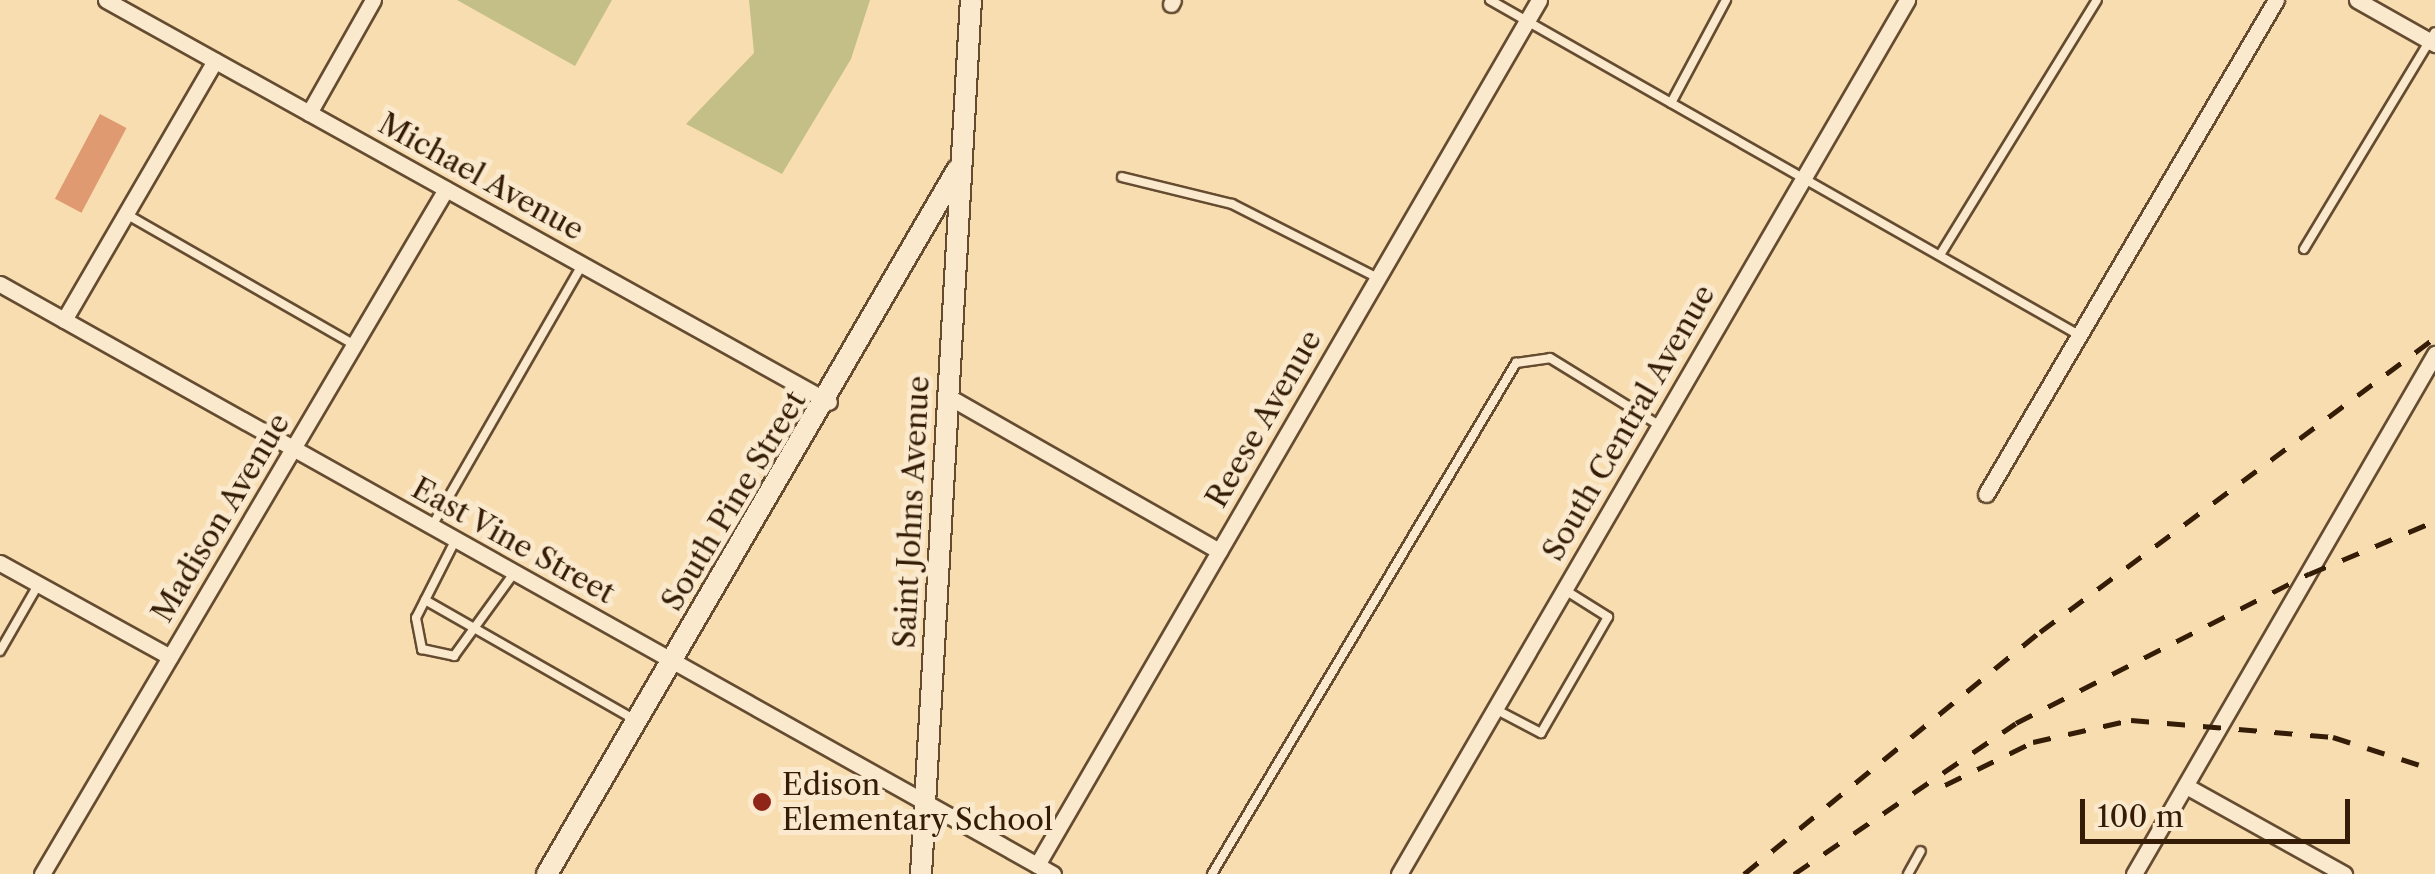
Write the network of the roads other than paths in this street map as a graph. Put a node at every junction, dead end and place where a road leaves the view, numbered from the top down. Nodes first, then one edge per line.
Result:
1 (106, 0) edge
2 (373, 0) edge
3 (971, 0) edge
4 (1490, 0) edge
5 (1540, 0) edge
6 (1726, 0) edge
7 (1908, 0) edge
8 (2097, 0) edge
9 (2276, 0) edge
10 (2358, 0) edge
11 (1527, 22) junction
12 (2433, 39) edge
13 (215, 60) junction
14 (1672, 103) junction
15 (309, 113) junction
16 (964, 154) junction
17 (1122, 176) dead end
18 (1804, 177) junction
19 (446, 190) junction
20 (126, 214) junction
21 (2304, 248) dead end
22 (1940, 255) junction
23 (582, 265) junction
24 (1378, 278) junction
25 (0, 284) edge
26 (64, 320) junction
27 (2079, 335) junction
28 (355, 344) junction
29 (2435, 354) edge
30 (948, 397) junction
31 (829, 402) junction
32 (1659, 425) junction
33 (293, 449) junction
34 (1986, 494) dead end
35 (432, 527) junction
36 (456, 540) junction
37 (1219, 551) junction
38 (0, 562) edge
39 (514, 574) junction
40 (38, 584) junction
41 (1564, 590) junction
42 (425, 600) junction
43 (480, 631) junction
44 (0, 651) edge
45 (170, 658) junction
46 (673, 662) junction
47 (1495, 708) junction
48 (638, 721) junction
49 (2186, 786) junction
50 (925, 803) junction
51 (1921, 851) dead end
52 (1037, 865) junction
53 (42, 874) edge
54 (547, 874) edge
55 (920, 874) edge
56 (1053, 874) edge
57 (1212, 874) edge
58 (1400, 874) edge
59 (1908, 874) edge
60 (2134, 874) edge
61 (2344, 874) edge

1 - 13 street, Michael Avenue
2 - 15 street
3 - 16 main road, Saint Johns Avenue
4 - 11 lane
5 - 11 street, Reese Avenue
6 - 14 lane
7 - 18 street, South Central Avenue
8 - 22 lane
9 - 27 street
10 - 12 street
11 - 14 lane
11 - 24 street, Reese Avenue
12 - 21 lane
13 - 15 street, Michael Avenue
13 - 20 street
14 - 18 lane
15 - 19 street, Michael Avenue
16 - 30 main road, Saint Johns Avenue
16 - 31 main road, South Pine Street
17 - 24 lane
18 - 22 lane
18 - 32 street, South Central Avenue
19 - 23 street, Michael Avenue
19 - 28 street, Madison Avenue
20 - 26 street
20 - 28 lane
22 - 27 lane
23 - 31 street, Michael Avenue
23 - 35 lane
24 - 37 street, Reese Avenue
25 - 26 street, East Vine Street
26 - 33 street, East Vine Street
27 - 34 street
28 - 33 street, Madison Avenue
29 - 49 street
30 - 37 street
30 - 50 main road, Saint Johns Avenue
31 - 46 main road, South Pine Street
32 - 41 street, South Central Avenue
32 - 57 lane
33 - 35 street, East Vine Street
33 - 45 street, Madison Avenue
35 - 36 street, East Vine Street
36 - 39 street, East Vine Street
36 - 42 lane
37 - 52 street, Reese Avenue
38 - 40 street
39 - 43 lane
39 - 46 street, East Vine Street
40 - 44 lane
40 - 45 street
41 - 47 street, South Central Avenue
41 - 47 lane
42 - 43 lane
42 - 43 lane
43 - 48 lane
45 - 53 street, Madison Avenue
46 - 48 main road, South Pine Street
46 - 50 street, East Vine Street
47 - 58 street, South Central Avenue
48 - 54 main road, South Pine Street
49 - 60 street
49 - 61 street
50 - 52 street, East Vine Street
50 - 55 main road, Saint Johns Avenue
51 - 59 lane
52 - 56 street, East Vine Street

